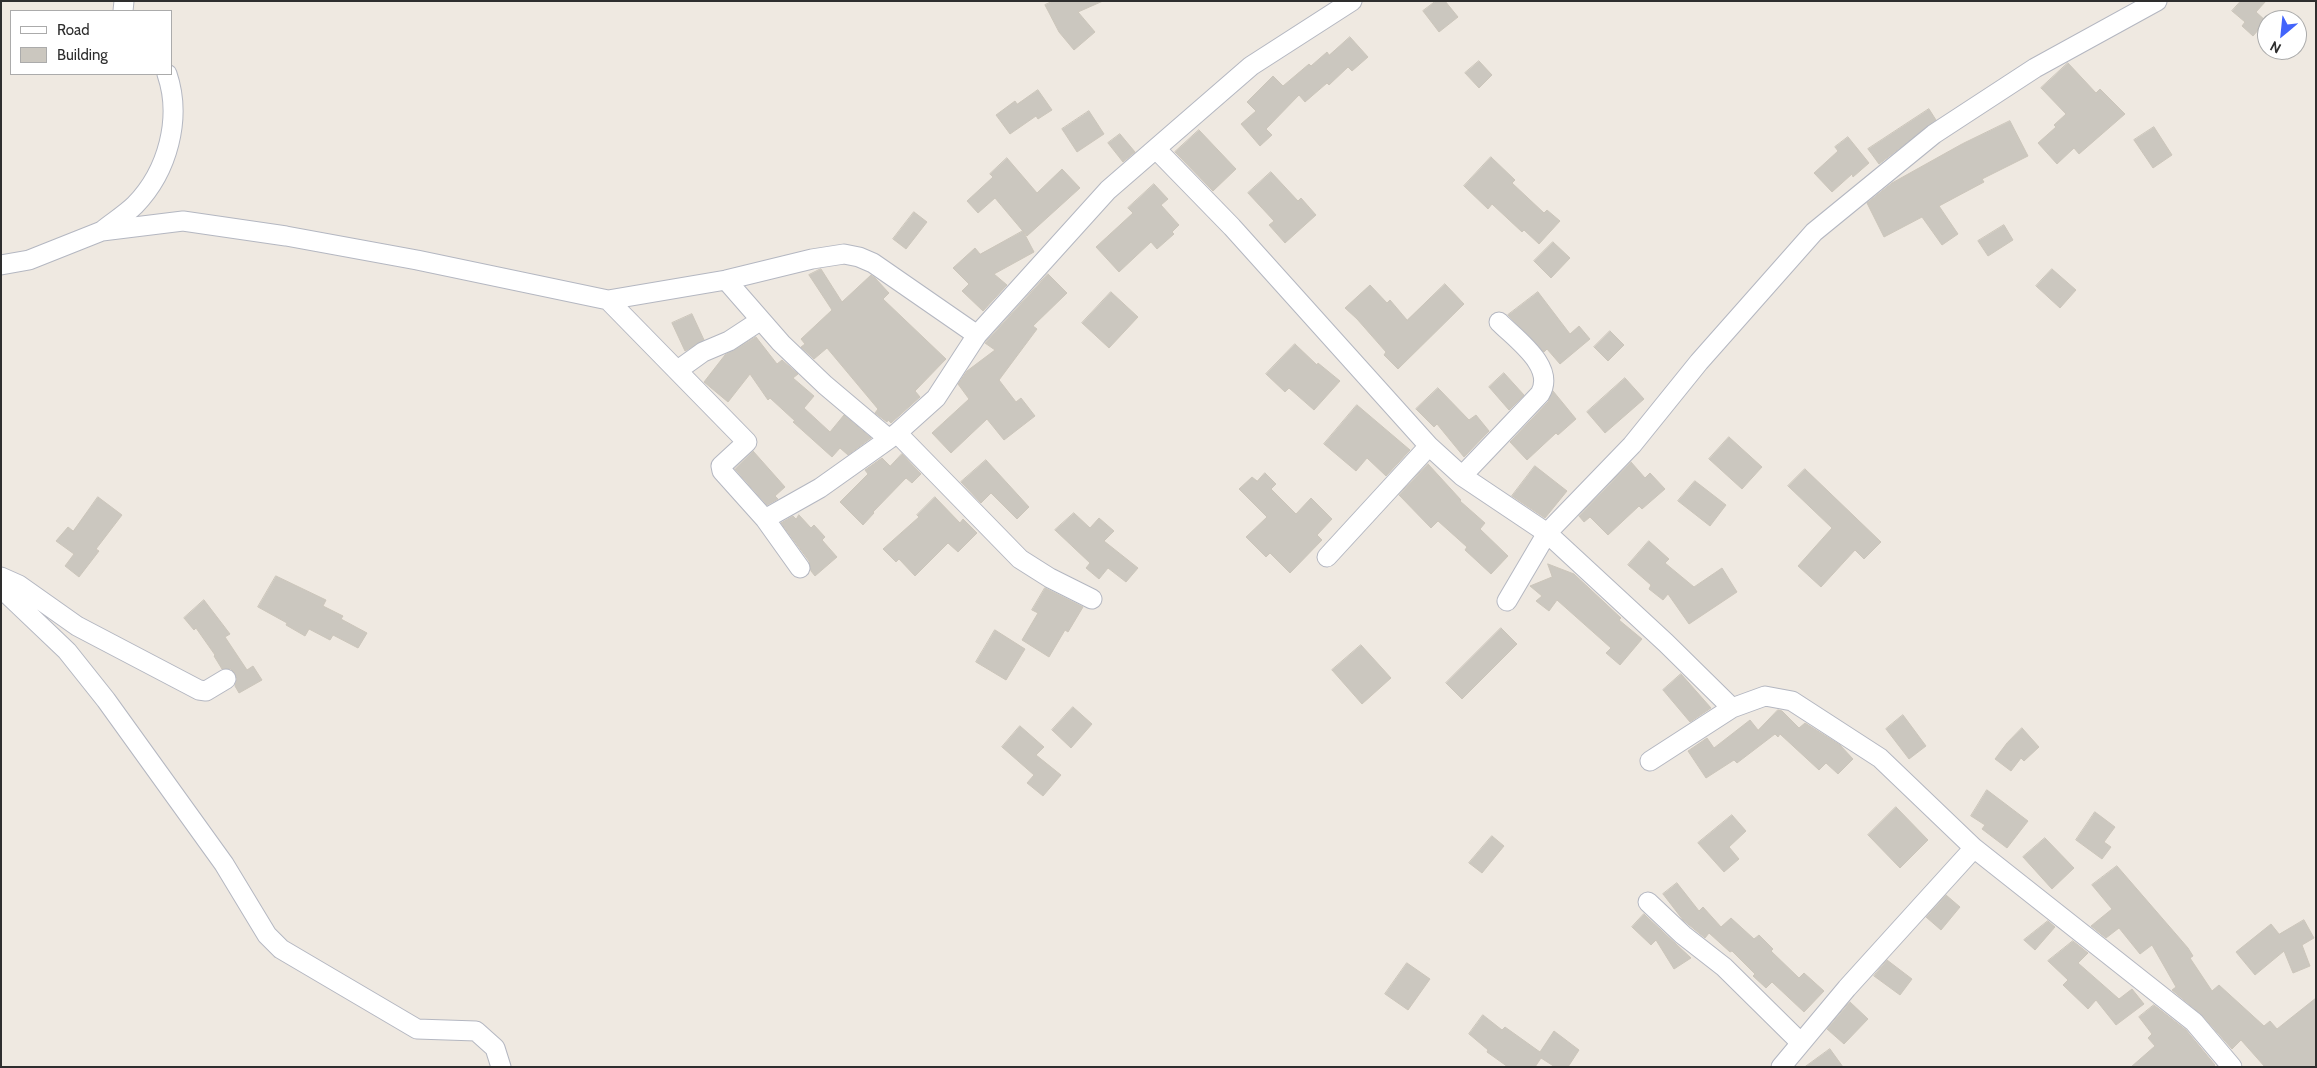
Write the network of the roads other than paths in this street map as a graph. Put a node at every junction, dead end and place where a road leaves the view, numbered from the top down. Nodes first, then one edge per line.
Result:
1 (1352, 1) edge
2 (2157, 1) edge
3 (167, 75) edge
4 (1156, 149) junction
5 (102, 231) junction
6 (1, 265) edge
7 (726, 280) junction
8 (608, 300) junction
9 (761, 320) junction
10 (1499, 322) dead end
11 (977, 334) junction
12 (678, 370) junction
13 (893, 436) junction
14 (1429, 446) junction
15 (1462, 476) junction
16 (765, 519) junction
17 (1547, 533) junction
18 (1327, 557) dead end
19 (800, 568) dead end
20 (1, 577) edge
21 (1, 588) edge
22 (1092, 599) dead end
23 (1507, 601) dead end
24 (226, 679) dead end
25 (1732, 708) junction
26 (1650, 762) dead end
27 (1974, 848) junction
28 (1648, 902) dead end
29 (1801, 1043) junction
30 (501, 1067) edge
31 (1781, 1067) edge
32 (2232, 1067) edge

1 - 4 street
2 - 17 street
3 - 5 street
4 - 11 street
4 - 14 street
5 - 6 street
5 - 8 street
7 - 8 street
7 - 9 street
7 - 11 street
8 - 12 street
9 - 12 street
9 - 13 street
10 - 15 street
11 - 13 street
12 - 16 street
13 - 16 street
13 - 22 street
14 - 15 street
14 - 18 street
15 - 17 street
16 - 19 street
17 - 23 street
17 - 25 street
20 - 24 street
21 - 30 street
25 - 26 street
25 - 27 street
27 - 29 street
27 - 32 street
28 - 29 street
29 - 31 street

